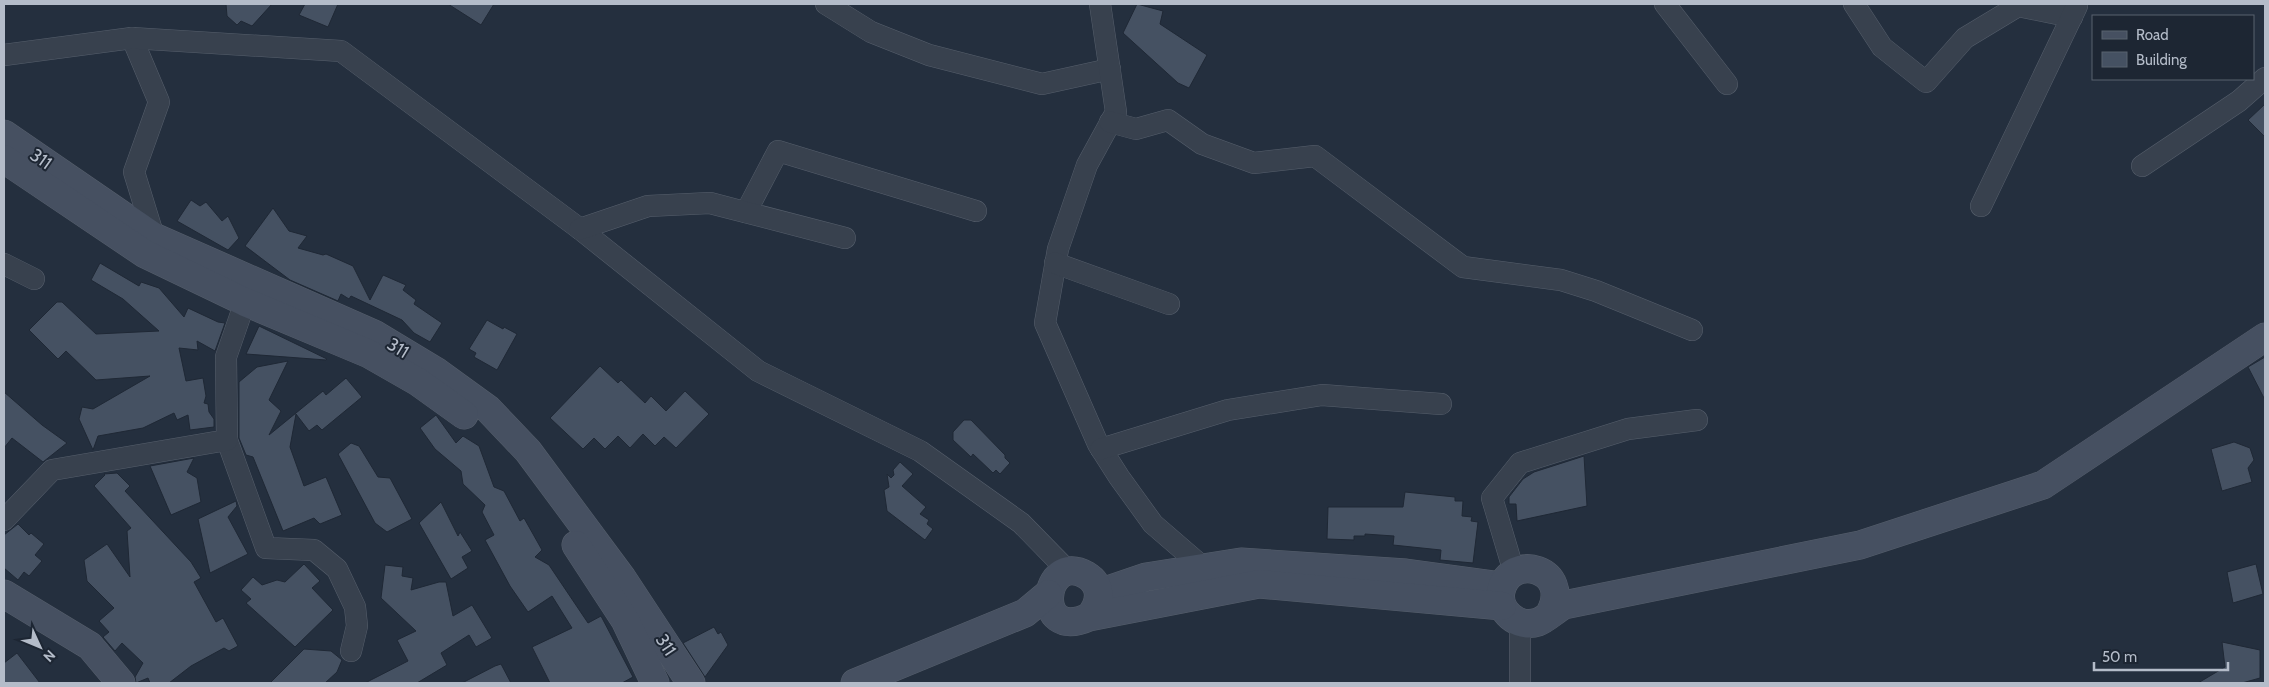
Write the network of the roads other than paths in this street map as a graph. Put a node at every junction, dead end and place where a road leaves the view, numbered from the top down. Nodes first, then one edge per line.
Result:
1 (826, 4) edge
2 (1100, 4) edge
3 (1665, 4) edge
4 (1854, 4) edge
5 (2075, 10) edge
6 (132, 38) junction
7 (4, 55) edge
8 (1110, 69) junction
9 (2265, 78) edge
10 (1727, 84) dead end
11 (1110, 122) junction
12 (4, 134) edge
13 (4, 159) edge
14 (2142, 166) dead end
15 (1981, 206) dead end
16 (976, 211) dead end
17 (746, 212) junction
18 (580, 230) junction
19 (154, 237) junction
20 (845, 238) dead end
21 (1055, 263) junction
22 (4, 264) edge
23 (34, 279) dead end
24 (245, 302) junction
25 (1168, 304) dead end
26 (2265, 322) edge
27 (1692, 330) dead end
28 (2265, 337) edge
29 (1441, 404) dead end
30 (1697, 420) dead end
31 (227, 440) junction
32 (1101, 449) junction
33 (4, 520) edge
34 (1204, 568) junction
35 (1069, 572) junction
36 (4, 594) edge
37 (1048, 594) junction
38 (1510, 597) junction
39 (1553, 602) junction
40 (1094, 605) junction
41 (1061, 619) junction
42 (351, 651) dead end
43 (122, 683) edge
44 (655, 683) edge
45 (691, 683) edge
46 (855, 683) edge
47 (903, 683) edge
48 (1520, 683) edge

1 - 8 street
2 - 8 street
3 - 10 street
4 - 5 street
5 - 15 street
6 - 7 street
6 - 18 street
6 - 19 street
8 - 11 street
9 - 14 street
11 - 21 street
11 - 27 street
12 - 19 street, 311
13 - 24 street, 311
16 - 17 street
17 - 18 street
17 - 20 street
18 - 35 street
19 - 45 street, 311
21 - 25 street
21 - 32 street
22 - 23 street
24 - 31 street
24 - 44 street, 311
26 - 39 street
28 - 39 street
29 - 32 street
30 - 38 street
31 - 33 street
31 - 42 street
32 - 34 street
34 - 38 street
34 - 40 street
35 - 37 street
35 - 40 street
36 - 43 street
37 - 41 street
37 - 46 street
38 - 39 street
38 - 39 street
38 - 40 street
38 - 48 street
40 - 41 street
41 - 47 street

